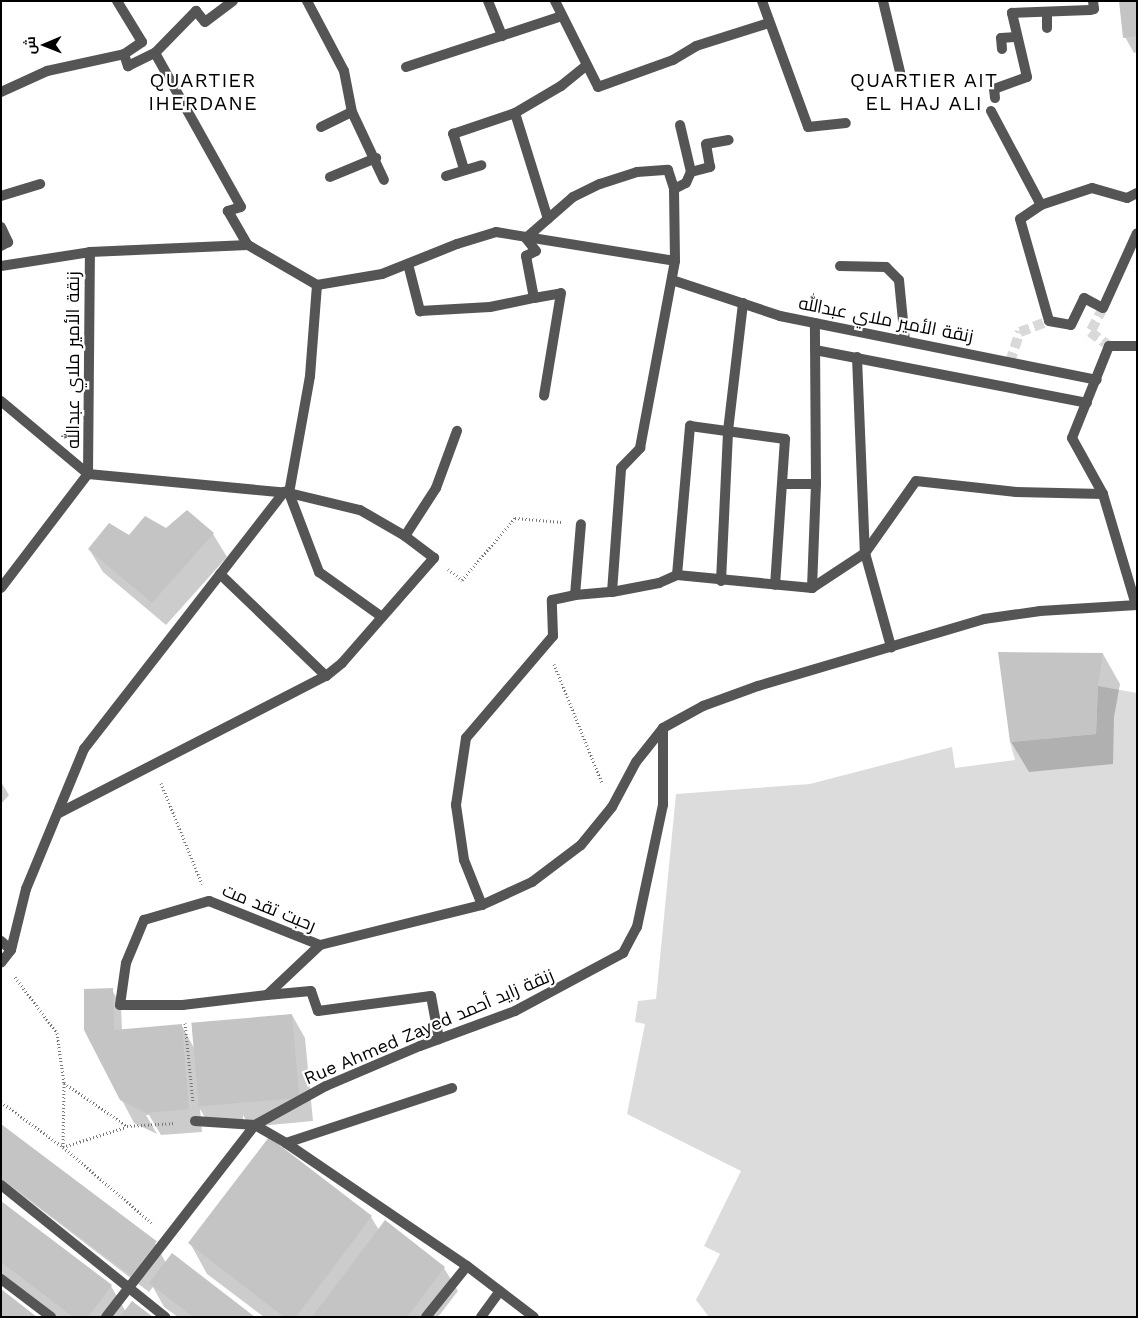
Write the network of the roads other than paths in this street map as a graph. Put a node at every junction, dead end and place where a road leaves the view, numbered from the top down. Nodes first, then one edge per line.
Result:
1 (117, 1) edge
2 (234, 1) edge
3 (307, 1) edge
4 (488, 1) edge
5 (555, 1) edge
6 (762, 1) edge
7 (883, 1) edge
8 (1093, 1) edge
9 (1047, 12) junction
10 (562, 16) junction
11 (768, 23) junction
12 (1047, 28) dead end
13 (502, 36) junction
14 (1017, 37) junction
15 (1002, 49) dead end
16 (155, 53) junction
17 (124, 54) junction
18 (586, 66) junction
19 (406, 67) dead end
20 (900, 72) dead end
21 (1, 92) edge
22 (995, 98) dead end
23 (990, 111) dead end
24 (352, 112) junction
25 (515, 112) junction
26 (846, 123) dead end
27 (680, 124) dead end
28 (321, 127) dead end
29 (729, 140) dead end
30 (376, 158) junction
31 (481, 165) dead end
32 (464, 169) junction
33 (691, 172) junction
34 (330, 176) dead end
35 (446, 176) dead end
36 (384, 180) dead end
37 (40, 184) dead end
38 (674, 189) junction
39 (1, 196) edge
40 (1132, 196) edge
41 (1041, 205) junction
42 (548, 219) junction
43 (1, 227) edge
44 (1137, 233) edge
45 (526, 238) junction
46 (248, 245) junction
47 (1, 246) edge
48 (90, 252) junction
49 (675, 261) junction
50 (408, 264) junction
51 (1, 266) edge
52 (840, 266) dead end
53 (672, 280) junction
54 (317, 285) junction
55 (534, 298) junction
56 (743, 303) junction
57 (815, 323) junction
58 (905, 341) junction
59 (1137, 346) edge
60 (815, 350) junction
61 (857, 357) junction
62 (1097, 380) junction
63 (544, 396) dead end
64 (1, 400) edge
65 (1087, 403) junction
66 (457, 430) dead end
67 (728, 431) junction
68 (88, 474) junction
69 (782, 484) junction
70 (816, 484) junction
71 (287, 492) junction
72 (1103, 494) junction
73 (581, 524) road end
74 (405, 536) junction
75 (865, 553) junction
76 (220, 574) junction
77 (677, 575) junction
78 (721, 581) junction
79 (776, 585) junction
80 (1, 588) edge
81 (812, 588) junction
82 (612, 592) junction
83 (575, 595) junction
84 (1136, 605) edge
85 (382, 617) junction
86 (891, 647) junction
87 (326, 676) junction
88 (663, 728) junction
89 (59, 813) junction
90 (482, 905) junction
91 (1, 942) edge
92 (320, 945) junction
93 (11, 950) junction
94 (1, 963) edge
95 (267, 995) junction
96 (439, 1039) junction
97 (452, 1088) dead end
98 (195, 1121) road end
99 (255, 1126) junction
100 (286, 1143) junction
101 (1, 1185) edge
102 (467, 1266) junction
103 (1, 1279) edge
104 (127, 1288) junction
105 (500, 1292) junction
106 (51, 1317) edge
107 (106, 1317) edge
108 (165, 1317) edge
109 (426, 1317) edge
110 (481, 1317) edge
111 (534, 1317) edge

1 - 17 street
2 - 16 street
3 - 24 street
4 - 13 street
5 - 10 street
6 - 11 street
7 - 20 street
8 - 9 street
9 - 12 street
9 - 14 street
10 - 13 street
10 - 18 street
11 - 18 street
11 - 26 street
13 - 19 street
14 - 15 street
14 - 22 street
16 - 17 street
16 - 46 street
17 - 21 street
18 - 25 street
23 - 41 street
24 - 28 street
24 - 30 street
25 - 32 street
25 - 42 street
27 - 33 street
29 - 33 street
30 - 34 street
30 - 36 street
31 - 32 street
32 - 35 street
33 - 38 street
37 - 39 street
38 - 42 street
38 - 49 street
40 - 41 street
41 - 44 street
42 - 45 street
43 - 47 street
45 - 49 street
45 - 50 street
45 - 55 street
46 - 48 street, زنقة الأمير ملاي عبدالله
46 - 54 street
48 - 51 street
48 - 68 street, زنقة الأمير ملاي عبدالله
49 - 53 street
50 - 54 street
50 - 55 street
52 - 58 street
53 - 56 street, زنقة الأمير ملاي عبدالله
53 - 82 street
54 - 71 street
55 - 63 street
56 - 57 street, زنقة الأمير ملاي عبدالله
56 - 67 street
57 - 58 street, زنقة الأمير ملاي عبدالله
57 - 60 street
58 - 62 street, زنقة الأمير ملاي عبدالله
59 - 62 street
60 - 61 street
60 - 70 street
61 - 65 street
61 - 75 street
62 - 65 street
64 - 68 street
65 - 72 street
66 - 74 street
67 - 69 street
67 - 77 street
67 - 78 street
68 - 71 street
68 - 80 street
69 - 70 street
69 - 79 street
70 - 81 street
71 - 74 street
71 - 76 street
71 - 85 street
72 - 75 street
72 - 84 street
73 - 83 street
74 - 85 street
75 - 81 street
75 - 86 street
76 - 87 street
76 - 89 street
77 - 78 street
77 - 82 street
78 - 79 street
79 - 81 street
82 - 83 street
83 - 90 street
84 - 86 street
85 - 87 street
86 - 88 street
87 - 89 street
88 - 90 street
88 - 96 street, Rue Ahmed Zayed زنقة زايد أحمد
89 - 93 street
90 - 92 street
91 - 93 street
92 - 95 street, رحبت تقد مت
92 - 95 street, رحبت تقد مت
93 - 94 street
95 - 96 street
96 - 99 street, Rue Ahmed Zayed زنقة زايد أحمد
97 - 100 street
98 - 99 street
99 - 100 street
99 - 104 street
100 - 102 street
101 - 104 street
102 - 105 street
102 - 109 street
103 - 106 street
104 - 107 street
104 - 108 street
105 - 110 street
105 - 111 street

